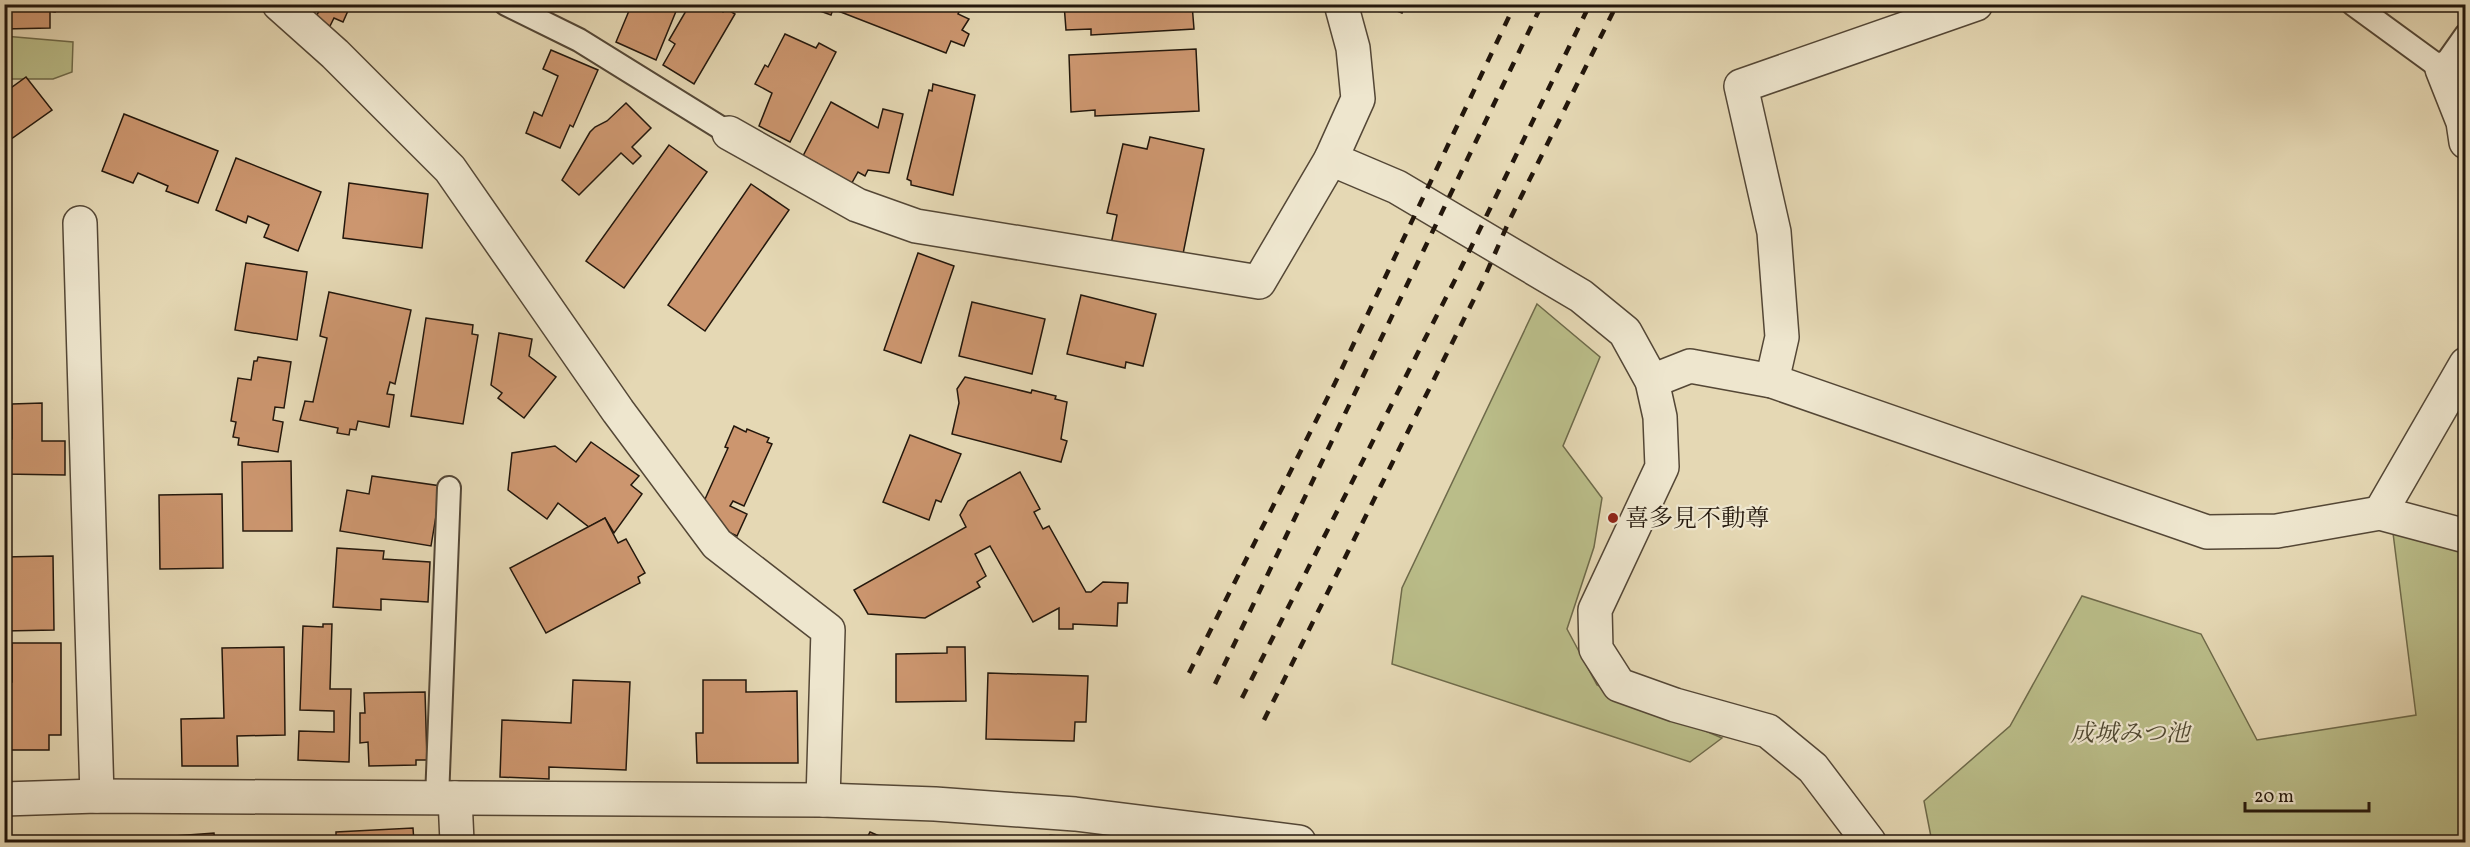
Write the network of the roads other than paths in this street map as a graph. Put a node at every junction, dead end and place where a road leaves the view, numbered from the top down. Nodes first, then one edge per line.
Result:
1 (279, 4) edge
2 (506, 4) edge
3 (1341, 4) edge
4 (1976, 4) edge
5 (2353, 4) edge
6 (2466, 35) edge
7 (2442, 69) junction
8 (729, 134) joint
9 (2466, 142) edge
10 (1331, 159) junction
11 (80, 224) dead end
12 (2466, 364) edge
13 (1652, 381) junction
14 (1772, 381) junction
15 (449, 488) dead end
16 (2380, 513) junction
17 (2466, 536) edge
18 (97, 796) junction
19 (4, 799) edge
20 (446, 799) junction
21 (823, 800) junction
22 (457, 843) edge
23 (1299, 843) edge
24 (1869, 843) edge

1 - 21 street
2 - 8 lane
3 - 10 street
4 - 14 street
5 - 7 lane
6 - 7 lane
7 - 9 street
8 - 10 street
10 - 13 street
11 - 18 street
12 - 16 street
13 - 14 street
13 - 24 street
14 - 16 street
15 - 20 lane
16 - 17 street
18 - 19 street
18 - 20 street
20 - 21 street
20 - 22 street
21 - 23 street

